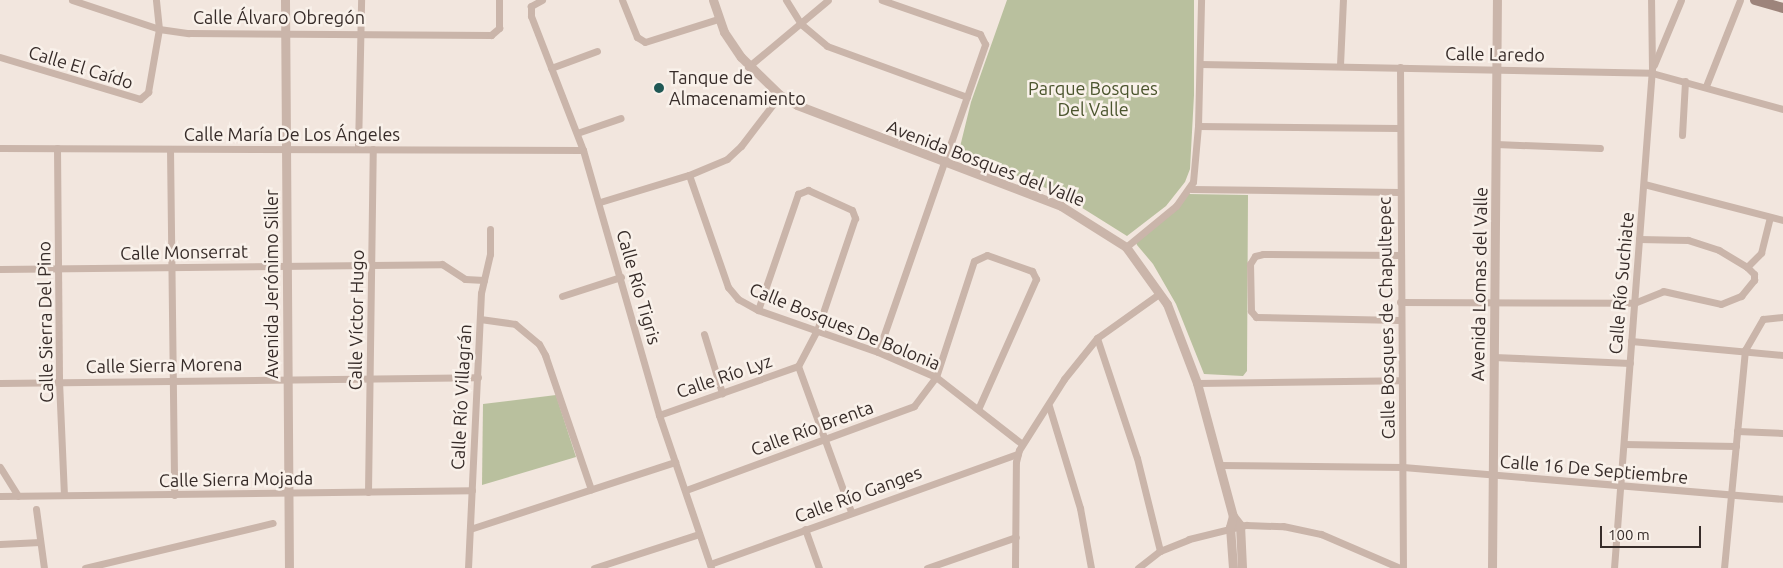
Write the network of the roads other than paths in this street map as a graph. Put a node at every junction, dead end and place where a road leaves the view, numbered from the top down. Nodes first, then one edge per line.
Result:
1 (72, 0) edge
2 (156, 0) edge
3 (285, 0) edge
4 (360, 0) edge
5 (499, 0) edge
6 (542, 0) edge
7 (622, 0) edge
8 (713, 0) edge
9 (786, 0) edge
10 (828, 0) edge
11 (882, 0) edge
12 (1201, 0) edge
13 (1343, 0) edge
14 (1497, 0) edge
15 (1651, 0) edge
16 (1682, 0) edge
17 (1740, 0) edge
18 (1755, 0) edge
19 (1783, 8) edge
20 (718, 19) junction
21 (800, 24) junction
22 (159, 29) junction
23 (360, 32) junction
24 (286, 34) junction
25 (597, 51) dead end
26 (0, 57) edge
27 (1200, 64) junction
28 (1340, 65) junction
29 (748, 67) junction
30 (1400, 67) junction
31 (551, 68) junction
32 (1496, 69) junction
33 (1652, 70) junction
34 (1685, 81) junction
35 (1706, 86) junction
36 (780, 94) junction
37 (967, 97) junction
38 (1783, 110) edge
39 (621, 118) dead end
40 (1198, 126) junction
41 (1399, 128) junction
42 (577, 133) junction
43 (1682, 135) dead end
44 (1496, 144) junction
45 (0, 148) edge
46 (57, 148) junction
47 (1600, 148) dead end
48 (170, 149) junction
49 (286, 149) junction
50 (358, 149) junction
51 (374, 149) junction
52 (583, 150) junction
53 (945, 163) junction
54 (689, 176) junction
55 (1644, 184) junction
56 (1190, 189) junction
57 (1399, 192) junction
58 (600, 202) junction
59 (1770, 217) junction
60 (1783, 220) edge
61 (490, 229) dead end
62 (1639, 239) junction
63 (1126, 247) junction
64 (1400, 255) junction
65 (372, 264) junction
66 (288, 266) junction
67 (171, 267) junction
68 (1747, 267) junction
69 (59, 268) junction
70 (0, 269) edge
71 (621, 277) junction
72 (484, 280) junction
73 (1160, 293) junction
74 (562, 296) dead end
75 (1400, 302) junction
76 (1495, 302) junction
77 (1634, 303) junction
78 (758, 310) junction
79 (1783, 317) edge
80 (480, 319) junction
81 (1399, 320) junction
82 (817, 330) junction
83 (704, 334) dead end
84 (1097, 338) junction
85 (1631, 341) junction
86 (1745, 350) junction
87 (878, 352) junction
88 (1783, 355) edge
89 (1494, 357) junction
90 (1630, 363) junction
91 (798, 366) junction
92 (478, 376) junction
93 (936, 377) junction
94 (288, 378) junction
95 (369, 378) junction
96 (174, 380) junction
97 (1400, 380) junction
98 (60, 382) junction
99 (0, 383) edge
100 (1197, 383) junction
101 (722, 393) junction
102 (1048, 406) junction
103 (978, 409) junction
104 (659, 415) junction
105 (1737, 431) junction
106 (1783, 433) edge
107 (824, 438) junction
108 (1022, 444) junction
109 (1624, 444) junction
110 (1736, 446) junction
111 (1018, 454) junction
112 (674, 462) junction
113 (1220, 465) junction
114 (0, 467) edge
115 (1403, 467) junction
116 (1494, 475) junction
117 (1621, 486) junction
118 (591, 489) junction
119 (472, 490) junction
120 (686, 490) junction
121 (368, 492) junction
122 (288, 493) junction
123 (174, 494) junction
124 (64, 495) junction
125 (1731, 495) junction
126 (0, 496) edge
127 (18, 496) junction
128 (1783, 499) edge
129 (36, 509) dead end
130 (851, 512) junction
131 (1233, 516) junction
132 (273, 523) dead end
133 (1240, 525) junction
134 (1230, 527) junction
135 (470, 529) junction
136 (805, 529) junction
137 (700, 534) junction
138 (1016, 537) junction
139 (40, 542) junction
140 (0, 544) edge
141 (1160, 552) junction
142 (710, 566) edge
143 (44, 568) edge
144 (85, 568) edge
145 (289, 568) edge
146 (468, 568) edge
147 (594, 568) edge
148 (819, 568) edge
149 (927, 568) edge
150 (1015, 568) edge
151 (1091, 568) edge
152 (1138, 568) edge
153 (1233, 568) edge
154 (1242, 568) edge
155 (1401, 568) edge
156 (1492, 568) edge
157 (1614, 568) edge
158 (1724, 568) edge

1 - 22 street, Calle Álvaro Obregón
2 - 22 street, Calle El Caído
3 - 24 street, Avenida Jerónimo Siller
4 - 23 street
5 - 23 street, Calle Álvaro Obregón
6 - 31 street, Calle Río Tigris
7 - 20 street
8 - 20 street, Avenida Bosques del Valle
9 - 21 street
10 - 21 street
11 - 37 street
12 - 27 street
13 - 28 street
14 - 32 street, Avenida Lomas del Valle
15 - 33 street, Calle Río Suchiate
16 - 33 street
17 - 35 street
18 - 19 main road
20 - 29 street, Avenida Bosques del Valle
21 - 29 street
21 - 37 street
22 - 24 street, Calle Álvaro Obregón
22 - 26 street, Calle El Caído
23 - 24 street, Calle Álvaro Obregón
23 - 50 street
24 - 49 street, Avenida Jerónimo Siller
25 - 31 street
27 - 28 street, Calle Laredo
27 - 40 street
28 - 30 street, Calle Laredo
29 - 36 street, Avenida Bosques del Valle
30 - 32 street, Calle Laredo
30 - 41 street, Calle Bosques de Chapultepec
31 - 42 street, Calle Río Tigris
32 - 33 street, Calle Laredo
32 - 44 street, Avenida Lomas del Valle
33 - 34 street, Calle Laredo
33 - 55 street, Calle Río Suchiate
34 - 35 street, Calle Laredo
34 - 43 street
35 - 38 street, Calle Laredo
36 - 53 street, Avenida Bosques del Valle
36 - 54 street
37 - 53 street
39 - 42 street
40 - 41 street
40 - 56 street
41 - 57 street, Calle Bosques de Chapultepec
42 - 52 street, Calle Río Tigris
44 - 47 street
44 - 76 street, Avenida Lomas del Valle
45 - 46 street, Calle María De Los Ángeles
46 - 48 street, Calle María De Los Ángeles
46 - 69 street, Calle Sierra Del Pino
48 - 49 street, Calle María De Los Ángeles
48 - 67 street
49 - 50 street, Calle María De Los Ángeles
49 - 66 street, Avenida Jerónimo Siller
50 - 51 street, Calle María De Los Ángeles
51 - 52 street, Calle María De Los Ángeles
51 - 65 street, Calle Víctor Hugo
52 - 58 street, Calle Río Tigris
53 - 63 street, Avenida Bosques del Valle
53 - 87 street
54 - 58 street
54 - 78 street, Calle Bosques De Bolonia
55 - 59 street
55 - 62 street, Calle Río Suchiate
56 - 57 street
56 - 63 street
57 - 64 street, Calle Bosques de Chapultepec
58 - 71 street, Calle Río Tigris
59 - 60 street
59 - 68 street
61 - 72 street, Calle Río Villagrán
62 - 68 street
62 - 77 street, Calle Río Suchiate
63 - 73 street, Avenida Bosques del Valle
64 - 75 street, Calle Bosques de Chapultepec
64 - 81 street
65 - 66 street, Calle Monserrat
65 - 72 street, Calle Monserrat
65 - 95 street, Calle Víctor Hugo
66 - 67 street, Calle Monserrat
66 - 94 street, Avenida Jerónimo Siller
67 - 69 street, Calle Monserrat
67 - 96 street
68 - 77 street
69 - 70 street, Calle Monserrat
69 - 98 street, Calle Sierra Del Pino
71 - 74 street
71 - 104 street, Calle Río Tigris
72 - 80 street, Calle Río Villagrán
73 - 84 street
73 - 100 street, Avenida Bosques del Valle
75 - 76 street
75 - 81 street, Calle Bosques de Chapultepec
76 - 77 street
76 - 89 street, Avenida Lomas del Valle
77 - 85 street, Calle Río Suchiate
78 - 82 street, Calle Bosques De Bolonia
78 - 82 street
79 - 86 street
80 - 92 street, Calle Río Villagrán
80 - 118 street
81 - 97 street, Calle Bosques de Chapultepec
82 - 87 street, Calle Bosques De Bolonia
82 - 91 street
83 - 101 street
84 - 102 street
84 - 141 street
85 - 86 street
85 - 90 street, Calle Río Suchiate
86 - 88 street
86 - 105 street
87 - 93 street, Calle Bosques De Bolonia
89 - 90 street
89 - 116 street, Avenida Lomas del Valle
90 - 109 street, Calle Río Suchiate
91 - 101 street, Calle Río Lyz
91 - 107 street
92 - 95 street, Calle Sierra Morena
92 - 119 street, Calle Río Villagrán
93 - 103 street, Calle Bosques De Bolonia
93 - 103 street
93 - 107 street, Calle Río Brenta
94 - 95 street, Calle Sierra Morena
94 - 96 street, Calle Sierra Morena
94 - 122 street, Avenida Jerónimo Siller
95 - 121 street, Calle Víctor Hugo
96 - 98 street, Calle Sierra Morena
96 - 123 street
97 - 100 street
97 - 115 street, Calle Bosques de Chapultepec
98 - 99 street, Calle Sierra Morena
98 - 124 street, Calle Sierra Del Pino
100 - 113 street, Avenida Bosques del Valle
101 - 104 street, Calle Río Lyz
102 - 108 street
102 - 151 street
103 - 108 street, Calle Bosques De Bolonia
104 - 112 street, Calle Río Tigris
105 - 106 street
105 - 110 street
107 - 120 street, Calle Río Brenta
107 - 130 street
108 - 111 street
109 - 110 street
109 - 117 street, Calle Río Suchiate
110 - 125 street
111 - 130 street, Calle Río Ganges
111 - 138 street
112 - 118 street
112 - 120 street, Calle Río Tigris
113 - 115 street, Calle 16 De Septiembre
113 - 131 street, Avenida Bosques del Valle
114 - 127 street
115 - 116 street, Calle 16 De Septiembre
115 - 155 street, Calle Bosques de Chapultepec
116 - 117 street, Calle 16 De Septiembre
116 - 156 street, Avenida Lomas del Valle
117 - 125 street, Calle 16 De Septiembre
117 - 157 street, Calle Río Suchiate
118 - 135 street
119 - 121 street, Calle Sierra Mojada
119 - 135 street, Calle Río Villagrán
120 - 137 street, Calle Río Tigris
121 - 122 street, Calle Sierra Mojada
122 - 123 street, Calle Sierra Mojada
122 - 145 street, Avenida Jerónimo Siller
123 - 124 street, Calle Sierra Mojada
124 - 127 street, Calle Sierra Mojada
125 - 128 street, Calle 16 De Septiembre
125 - 158 street
126 - 127 street, Calle Sierra Mojada
129 - 139 street
130 - 136 street, Calle Río Ganges
131 - 133 street, Avenida Bosques del Valle
131 - 134 street, Avenida Bosques del Valle
132 - 144 street
133 - 134 street
133 - 154 street
133 - 155 street
134 - 141 street
134 - 153 street, Avenida Bosques del Valle
135 - 146 street, Calle Río Villagrán
136 - 142 street, Calle Río Ganges
136 - 148 street
137 - 142 street, Calle Río Tigris
137 - 147 street
138 - 149 street
138 - 150 street
139 - 140 street
139 - 143 street
141 - 152 street

